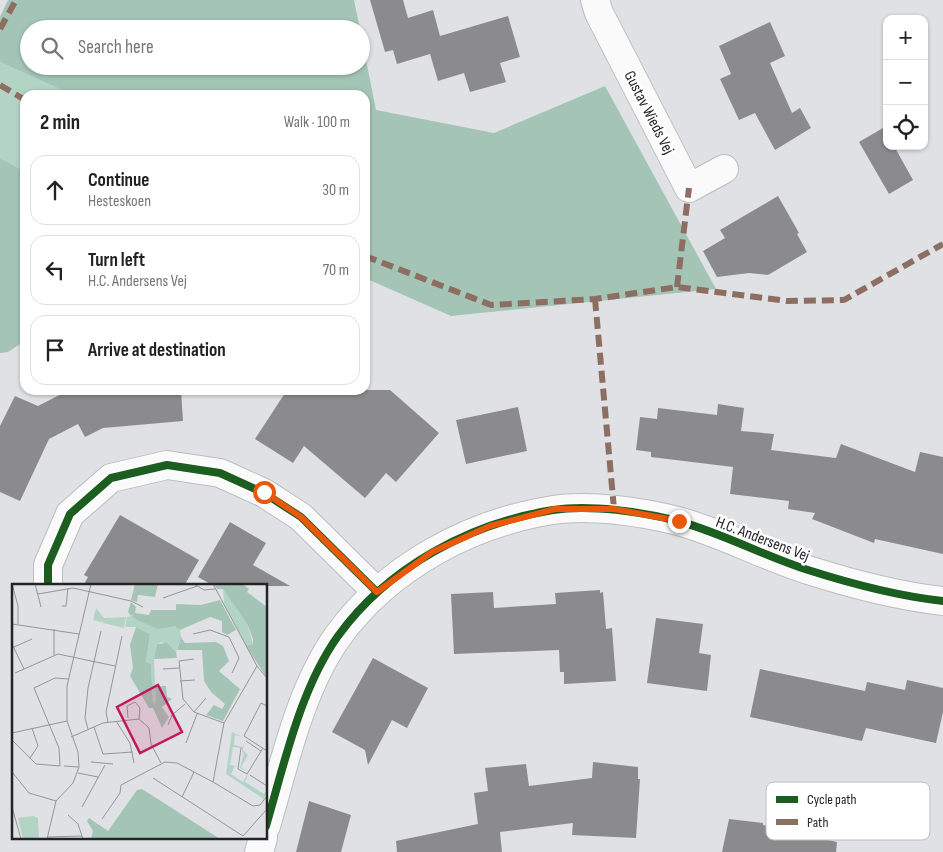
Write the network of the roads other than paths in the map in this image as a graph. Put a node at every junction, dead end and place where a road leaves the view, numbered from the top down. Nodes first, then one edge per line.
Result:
1 (595, 0) edge
2 (724, 168) dead end
3 (48, 584) edge
4 (377, 592) junction
5 (943, 600) edge
6 (276, 756) edge
7 (268, 812) edge

1 - 2 street, Gustav Wieds Vej
3 - 4 street
4 - 5 street, H.C. Andersens Vej
4 - 6 street, H.C. Andersens Vej
6 - 7 street, H.C. Andersens Vej

